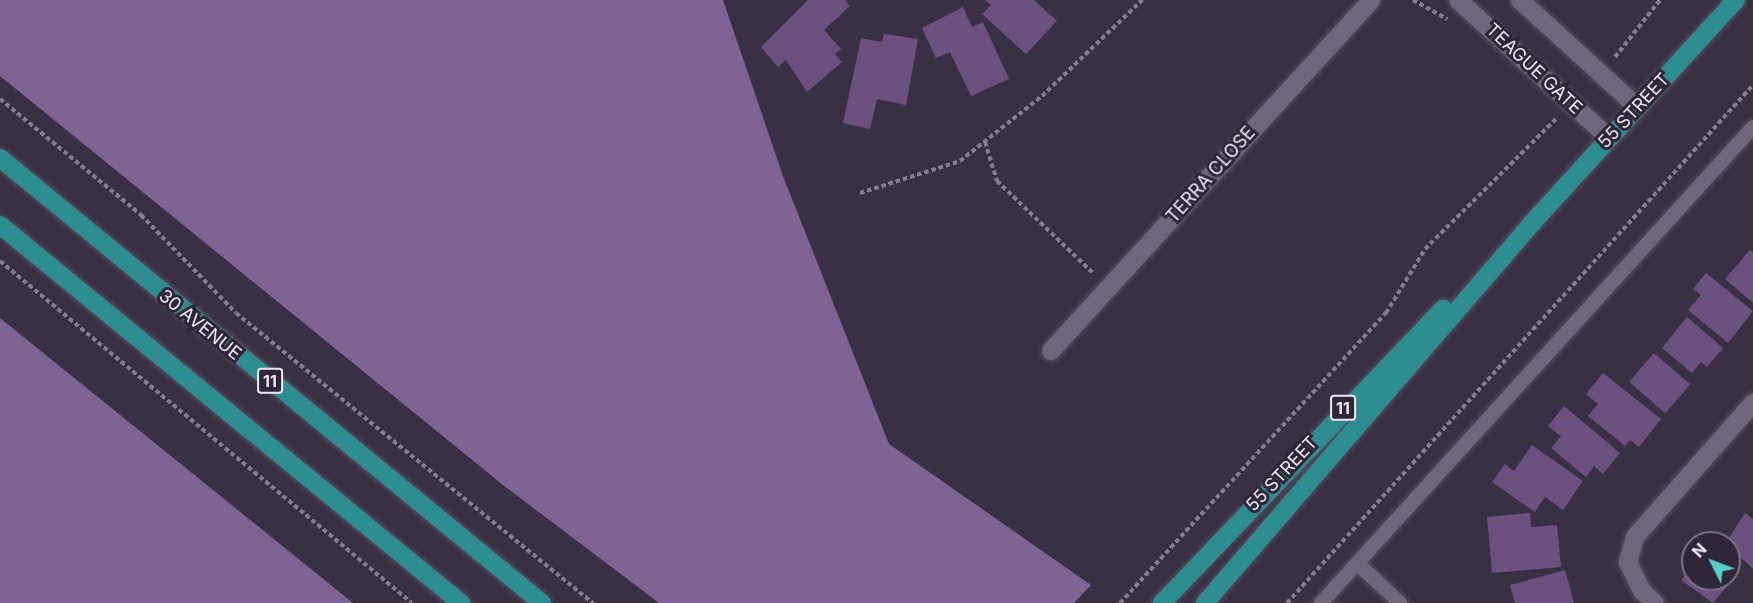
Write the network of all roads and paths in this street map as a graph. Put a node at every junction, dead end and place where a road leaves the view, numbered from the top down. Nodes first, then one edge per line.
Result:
1 (1142, 0) edge
2 (1371, 0) edge
3 (1458, 0) edge
4 (1520, 0) edge
5 (1660, 0) edge
6 (1736, 0) edge
7 (1614, 58) dead end
8 (1753, 85) edge
9 (0, 99) edge
10 (1637, 107) junction
11 (1557, 119) dead end
12 (1753, 127) edge
13 (1608, 138) junction
14 (985, 142) junction
15 (0, 158) edge
16 (860, 193) dead end
17 (1533, 222) junction
18 (0, 225) edge
19 (0, 261) edge
20 (1108, 288) junction
21 (1052, 351) dead end
22 (1753, 403) edge
23 (1357, 563) junction
24 (412, 603) edge
25 (461, 603) edge
26 (542, 603) edge
27 (592, 603) edge
28 (1120, 603) edge
29 (1162, 603) edge
30 (1206, 603) edge
31 (1287, 603) edge
32 (1321, 603) edge
33 (1400, 603) edge
34 (1655, 603) edge

1 - 14 path
2 - 20 street, TERRA CLOSE
3 - 13 street, TEAGUE GATE
4 - 10 street
5 - 7 path
6 - 10 main road, 55 STREET / 11
8 - 31 path
9 - 27 path
10 - 13 main road, 55 STREET / 11
11 - 28 path
12 - 23 lane
13 - 17 main road, 55 STREET / 11
14 - 16 path
14 - 20 path
15 - 26 main road, 30 AVENUE / 11
17 - 29 main road, 55 STREET / 11
17 - 30 main road, 55 STREET / 11
18 - 25 main road
19 - 24 path
20 - 21 street, TERRA CLOSE
22 - 34 street
23 - 32 lane
23 - 33 lane

